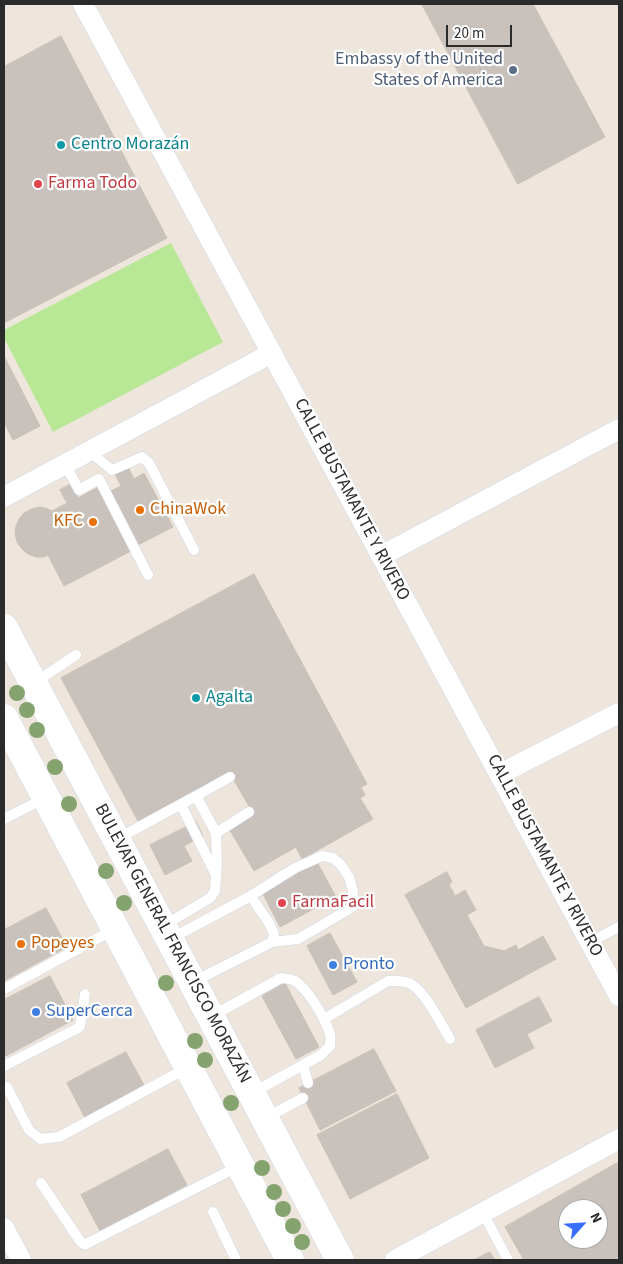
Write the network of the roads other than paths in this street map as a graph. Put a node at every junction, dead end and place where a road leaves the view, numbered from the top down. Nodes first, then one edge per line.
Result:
1 (83, 4) edge
2 (272, 353) junction
3 (619, 429) edge
4 (89, 451) junction
5 (65, 464) junction
6 (4, 497) edge
7 (194, 550) dead end
8 (381, 556) junction
9 (148, 575) dead end
10 (4, 628) edge
11 (76, 655) dead end
12 (34, 684) junction
13 (619, 713) edge
14 (4, 718) edge
15 (500, 774) junction
16 (230, 776) dead end
17 (196, 796) junction
18 (46, 798) junction
19 (181, 805) junction
20 (249, 812) dead end
21 (4, 819) edge
22 (216, 832) junction
23 (116, 840) junction
24 (216, 876) junction
25 (247, 898) junction
26 (619, 927) edge
27 (115, 929) junction
28 (166, 933) junction
29 (272, 942) junction
30 (590, 942) junction
31 (192, 983) junction
32 (4, 989) edge
33 (85, 994) dead end
34 (619, 996) edge
35 (210, 1016) junction
36 (324, 1019) junction
37 (450, 1039) dead end
38 (302, 1065) junction
39 (4, 1066) edge
40 (188, 1067) junction
41 (308, 1083) dead end
42 (7, 1087) dead end
43 (252, 1093) junction
44 (303, 1098) dead end
45 (265, 1118) junction
46 (619, 1140) edge
47 (240, 1165) junction
48 (41, 1182) dead end
49 (212, 1212) dead end
50 (483, 1213) junction
51 (4, 1228) edge
52 (21, 1260) edge
53 (236, 1260) edge
54 (290, 1260) edge
55 (340, 1260) edge
56 (395, 1260) edge
57 (508, 1260) edge

1 - 2 street, CALLE BUSTAMANTE Y RIVERO
2 - 4 street
2 - 8 street, CALLE BUSTAMANTE Y RIVERO
3 - 8 street
4 - 5 street
4 - 7 lane
5 - 6 street
5 - 9 lane
8 - 15 street, CALLE BUSTAMANTE Y RIVERO
10 - 12 main road, BULEVAR GENERAL FRANCISCO MORAZÁN
11 - 12 lane
12 - 23 main road, BULEVAR GENERAL FRANCISCO MORAZÁN
13 - 15 street
14 - 18 main road
15 - 30 street, CALLE BUSTAMANTE Y RIVERO
16 - 17 lane
17 - 19 lane
17 - 22 lane
18 - 21 lane
18 - 27 main road
19 - 23 lane
19 - 24 lane
20 - 22 lane
22 - 24 lane
23 - 28 main road, BULEVAR GENERAL FRANCISCO MORAZÁN
24 - 28 lane
25 - 28 lane
25 - 29 lane
25 - 29 lane
26 - 30 lane
27 - 32 lane
27 - 40 main road
28 - 31 main road, BULEVAR GENERAL FRANCISCO MORAZÁN
29 - 31 lane
30 - 34 street, CALLE BUSTAMANTE Y RIVERO
31 - 35 main road, BULEVAR GENERAL FRANCISCO MORAZÁN
33 - 39 lane
35 - 36 lane
35 - 43 main road, BULEVAR GENERAL FRANCISCO MORAZÁN
36 - 37 lane
36 - 38 lane
38 - 41 lane
38 - 43 lane
40 - 42 lane
40 - 47 main road
43 - 45 main road, BULEVAR GENERAL FRANCISCO MORAZÁN
44 - 45 lane
45 - 55 main road, BULEVAR GENERAL FRANCISCO MORAZÁN
46 - 50 street
47 - 48 lane
47 - 54 main road
49 - 53 lane
50 - 56 street
50 - 57 lane
51 - 52 street

